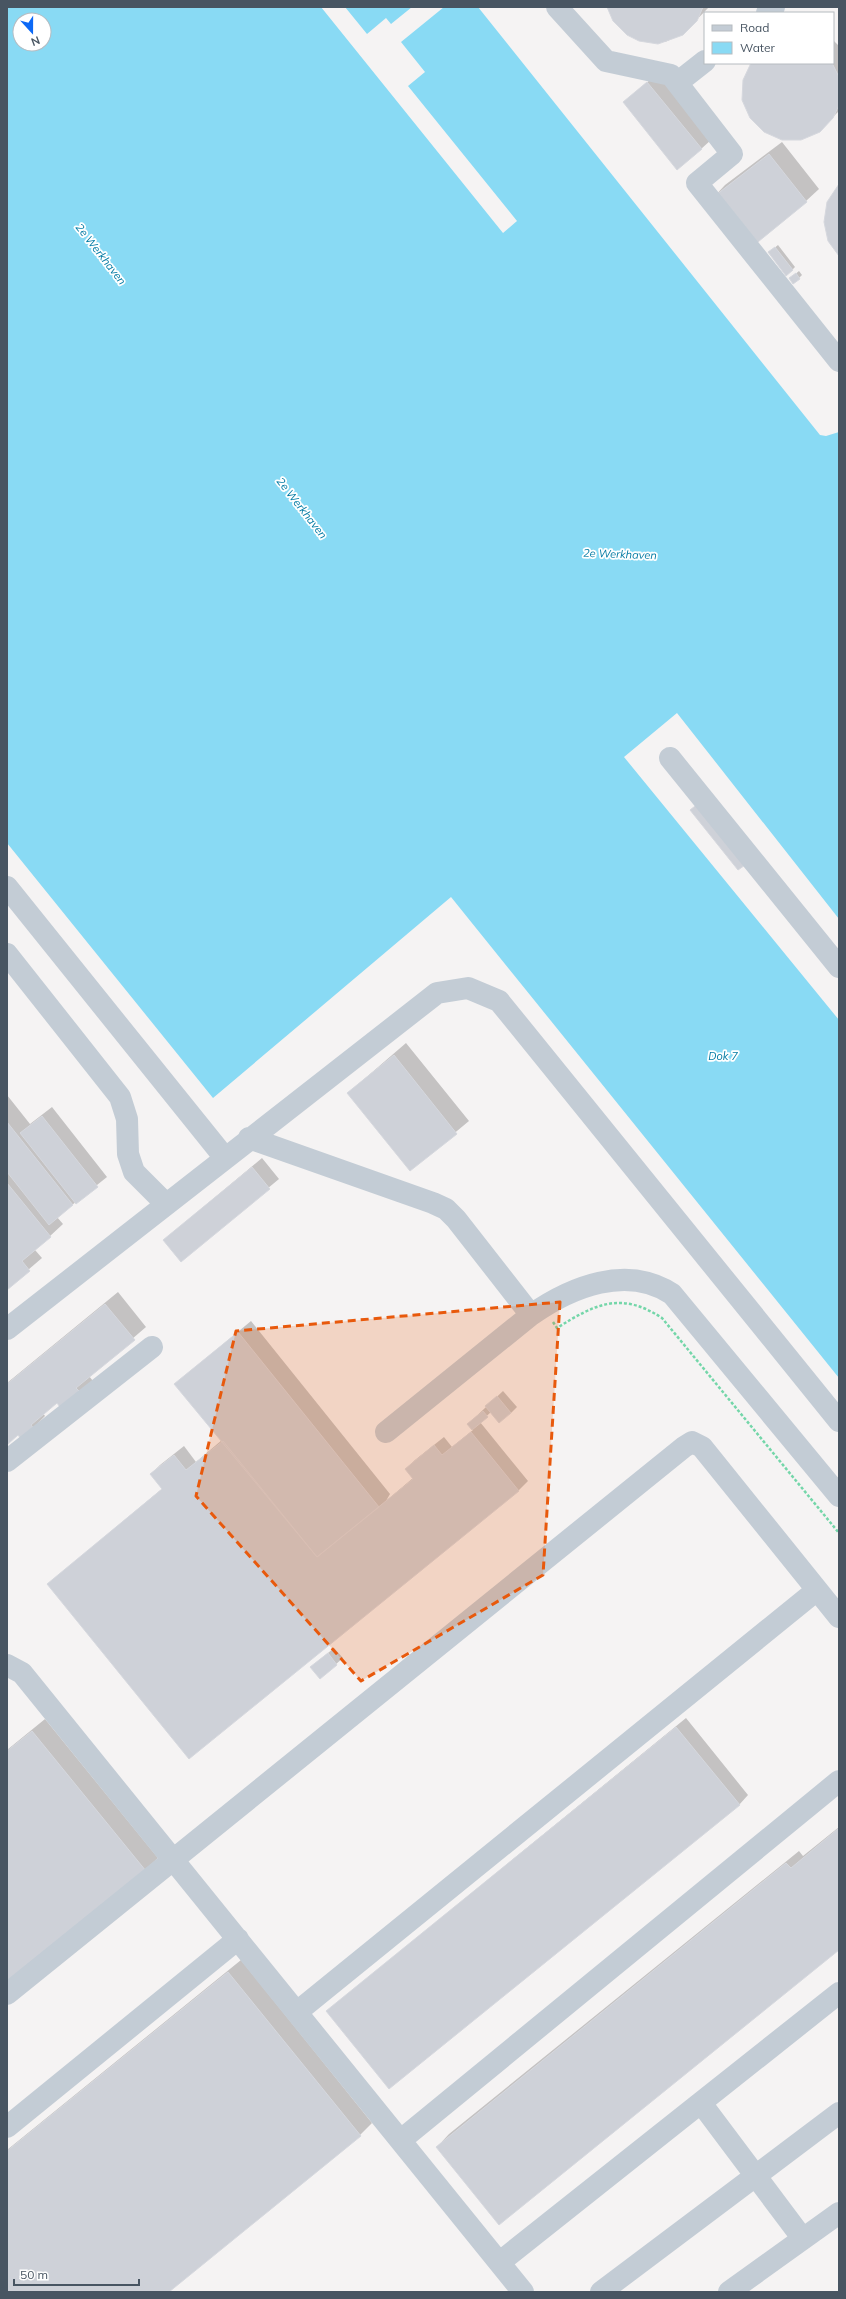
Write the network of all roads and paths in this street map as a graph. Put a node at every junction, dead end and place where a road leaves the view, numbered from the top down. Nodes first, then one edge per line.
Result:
1 (558, 7) edge
2 (704, 62) edge
3 (677, 83) junction
4 (839, 361) edge
5 (670, 758) dead end
6 (7, 887) edge
7 (7, 954) edge
8 (839, 967) edge
9 (249, 1138) junction
10 (225, 1158) junction
11 (166, 1204) junction
12 (537, 1311) junction
13 (7, 1329) edge
14 (152, 1348) dead end
15 (839, 1421) edge
16 (386, 1432) dead end
17 (7, 1461) edge
18 (839, 1496) edge
19 (839, 1533) edge
20 (817, 1590) junction
21 (839, 1617) edge
22 (7, 1665) edge
23 (839, 1781) edge
24 (173, 1859) junction
25 (238, 1939) junction
26 (7, 1994) edge
27 (839, 1994) edge
28 (297, 2012) junction
29 (701, 2103) junction
30 (839, 2113) edge
31 (7, 2127) edge
32 (401, 2140) junction
33 (756, 2176) junction
34 (839, 2214) edge
35 (803, 2239) junction
36 (500, 2262) junction
37 (524, 2292) edge
38 (601, 2292) edge
39 (729, 2292) edge

1 - 3 lane
2 - 3 lane
3 - 4 lane
5 - 8 lane
6 - 10 lane
7 - 11 lane
9 - 10 lane
9 - 12 lane
9 - 15 lane
10 - 11 lane
11 - 13 lane
12 - 16 lane
12 - 18 lane
12 - 19 path
14 - 17 lane
20 - 21 lane
20 - 24 lane
20 - 28 lane
22 - 24 lane
23 - 32 lane
24 - 25 lane
24 - 26 lane
25 - 28 lane
25 - 31 lane
27 - 29 lane
28 - 32 lane
29 - 33 lane
29 - 36 lane
30 - 33 lane
32 - 36 lane
33 - 35 lane
33 - 38 lane
34 - 35 lane
35 - 39 lane
36 - 37 lane

